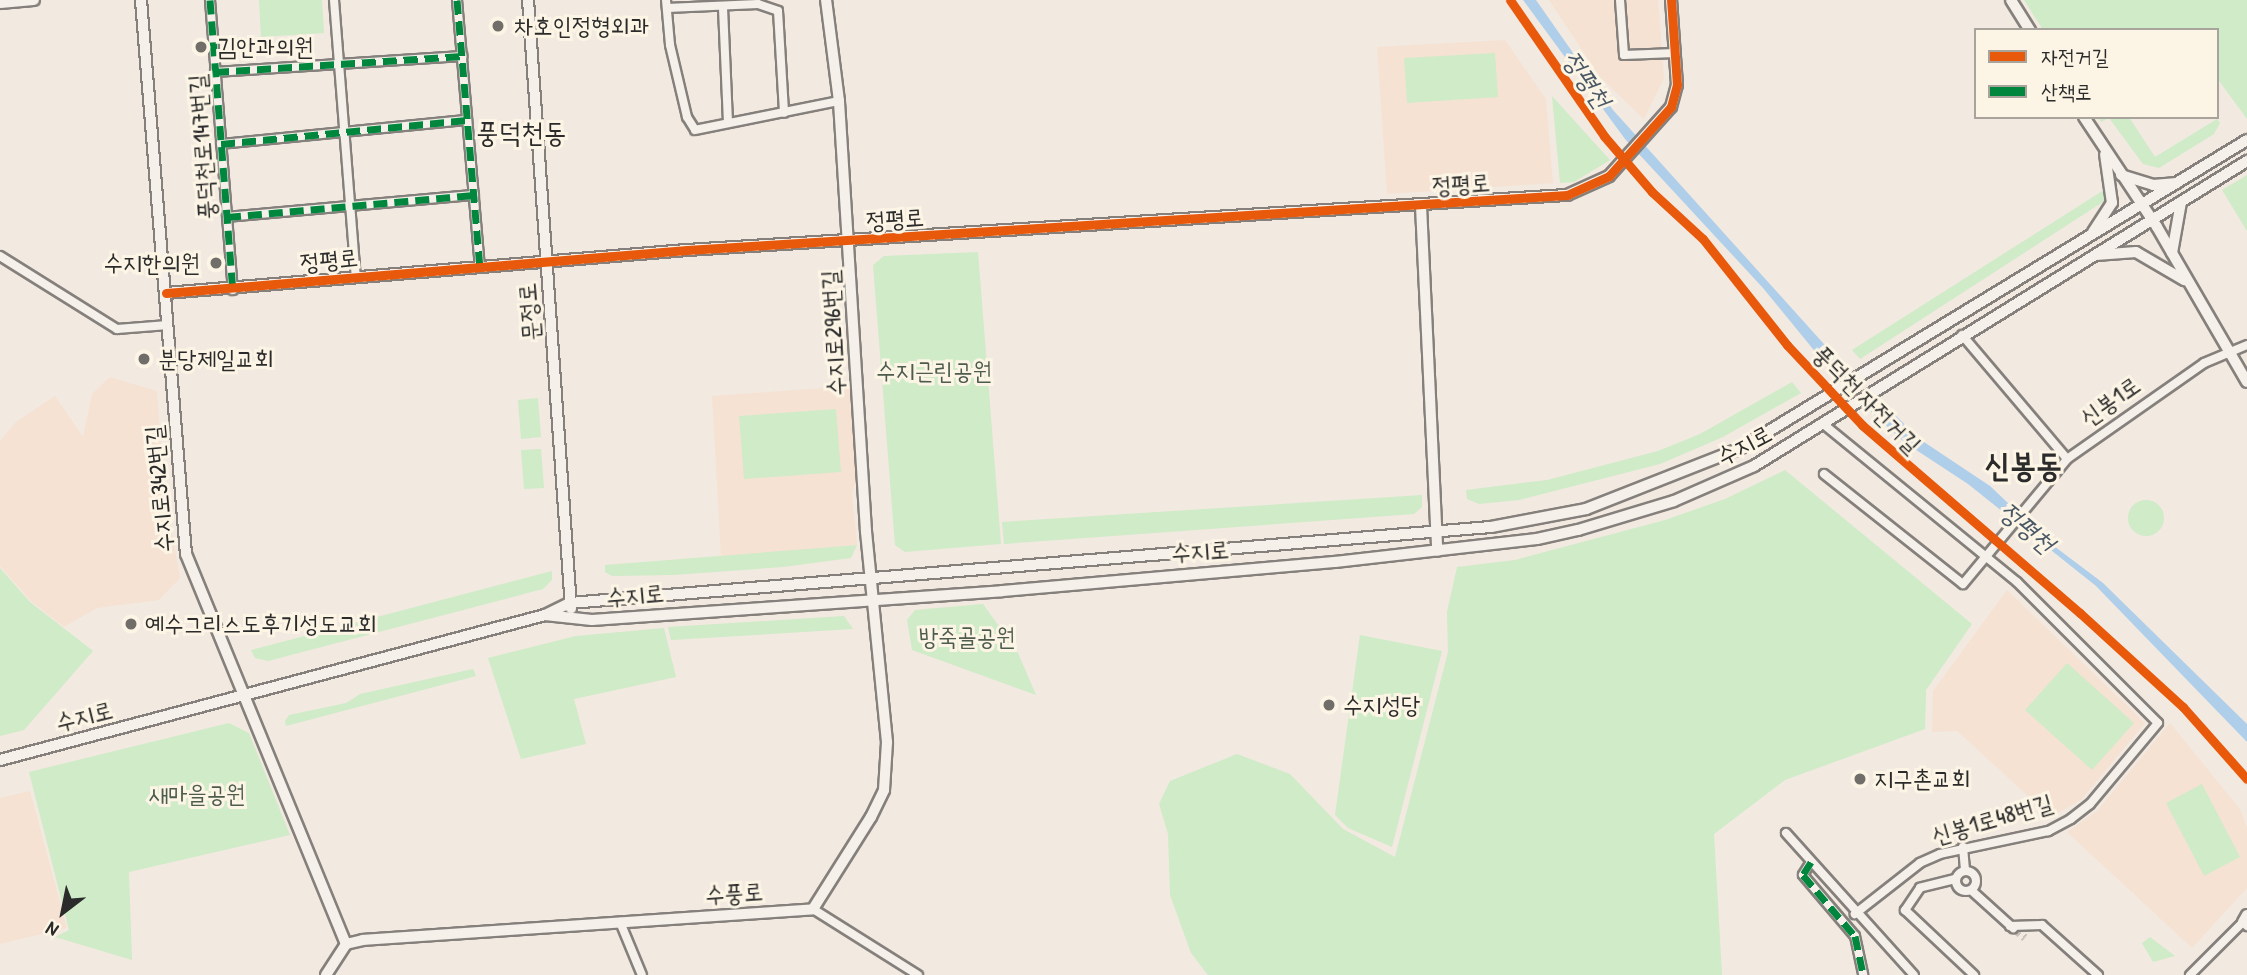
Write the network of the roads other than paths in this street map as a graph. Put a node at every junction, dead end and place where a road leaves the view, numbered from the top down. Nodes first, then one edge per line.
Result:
1 (34, 0) edge
2 (141, 0) edge
3 (210, 0) edge
4 (334, 0) edge
5 (457, 0) edge
6 (528, 0) edge
7 (826, 0) edge
8 (1620, 0) edge
9 (1671, 0) edge
10 (2011, 0) edge
11 (0, 3) edge
12 (667, 4) edge
13 (723, 8) junction
14 (2030, 28) edge
15 (1675, 53) junction
16 (462, 56) junction
17 (340, 64) junction
18 (215, 72) junction
19 (839, 101) junction
20 (784, 113) junction
21 (2085, 119) edge
22 (467, 120) junction
23 (728, 123) junction
24 (344, 130) junction
25 (2247, 140) edge
26 (221, 144) junction
27 (2104, 151) junction
28 (2247, 161) edge
29 (2121, 175) junction
30 (2180, 183) junction
31 (474, 195) junction
32 (2181, 202) junction
33 (350, 204) junction
34 (1421, 206) junction
35 (2143, 206) junction
36 (227, 216) junction
37 (2152, 221) junction
38 (2088, 239) junction
39 (848, 241) junction
40 (2172, 253) junction
41 (0, 256) edge
42 (2090, 256) junction
43 (546, 264) junction
44 (480, 267) junction
45 (356, 277) junction
46 (2185, 280) junction
47 (233, 290) junction
48 (166, 293) junction
49 (167, 325) junction
50 (1962, 335) junction
51 (2247, 345) edge
52 (2230, 352) junction
53 (2247, 382) edge
54 (1822, 423) junction
55 (2067, 459) junction
56 (1824, 474) dead end
57 (1436, 531) junction
58 (1437, 551) junction
59 (1986, 555) junction
60 (872, 579) junction
61 (874, 601) junction
62 (570, 603) junction
63 (545, 615) junction
64 (572, 621) junction
65 (243, 696) junction
66 (0, 760) edge
67 (1786, 834) dead end
68 (1963, 847) junction
69 (1811, 862) junction
70 (1965, 870) junction
71 (1955, 879) junction
72 (1971, 890) junction
73 (814, 909) junction
74 (1855, 914) junction
75 (2246, 920) edge
76 (620, 922) junction
77 (346, 944) junction
78 (1905, 967) junction
79 (326, 975) edge
80 (642, 975) edge
81 (918, 975) edge
82 (1863, 975) edge
83 (1898, 975) edge
84 (1914, 975) edge
85 (1974, 975) edge
86 (2098, 975) edge
87 (2190, 975) edge

1 - 11 street
2 - 48 street, 수지로342번길
3 - 18 street, 풍덕천로147번길
4 - 17 street
5 - 16 street
6 - 43 street, 문정로
7 - 19 street, 수지로296번길
8 - 15 street
9 - 15 street
10 - 14 street
12 - 13 street
12 - 23 street
13 - 20 street
13 - 23 street
15 - 34 street, 정평로
16 - 17 street
16 - 22 street
17 - 18 street
17 - 24 street
18 - 26 street, 풍덕천로147번길
19 - 20 street
19 - 39 street, 수지로296번길
20 - 23 street
21 - 27 street
22 - 24 street
22 - 31 street
24 - 26 street
24 - 33 street
25 - 30 street
26 - 36 street, 풍덕천로147번길
27 - 29 street
27 - 38 street
28 - 32 street
29 - 30 street
29 - 35 street
30 - 35 street
31 - 33 street
31 - 44 street
32 - 37 street
32 - 40 street
33 - 36 street
33 - 45 street
34 - 39 street, 정평로
34 - 57 street
35 - 37 street
35 - 38 street
36 - 47 street, 풍덕천로147번길
37 - 40 street
37 - 42 street
38 - 57 street, 수지로
39 - 43 street, 정평로
39 - 60 street, 수지로296번길
40 - 46 street
41 - 49 street
42 - 46 street
42 - 50 street
43 - 44 street, 정평로
43 - 62 street, 문정로
44 - 45 street, 정평로
45 - 47 street, 정평로
46 - 52 street
47 - 48 street, 정평로
48 - 49 street, 수지로342번길
49 - 65 street, 수지로342번길
50 - 54 street, 수지로
50 - 55 street
51 - 52 street, 신봉1로
52 - 53 street
52 - 55 street, 신봉1로
54 - 58 street, 수지로
54 - 59 street
55 - 59 street, 신봉1로
56 - 59 street
57 - 58 street
57 - 60 street, 수지로
58 - 61 street, 수지로
59 - 68 street, 신봉1로48번길
60 - 61 street
60 - 62 street, 수지로
61 - 64 street, 수지로
61 - 73 street
62 - 63 street, 수지로
62 - 64 street, 문정로
63 - 64 street, 수지로
63 - 65 street, 수지로
65 - 66 street, 수지로
65 - 77 street, 수지로342번길
67 - 69 street
68 - 70 street
68 - 74 street, 신봉1로48번길
69 - 74 street
69 - 82 street
70 - 71 street
70 - 72 street
71 - 72 street
71 - 85 street
72 - 86 street
73 - 76 street, 수풍로
73 - 81 street
74 - 78 street
75 - 87 street
76 - 77 street, 수풍로
76 - 80 street
77 - 79 street
78 - 83 street
78 - 84 street

